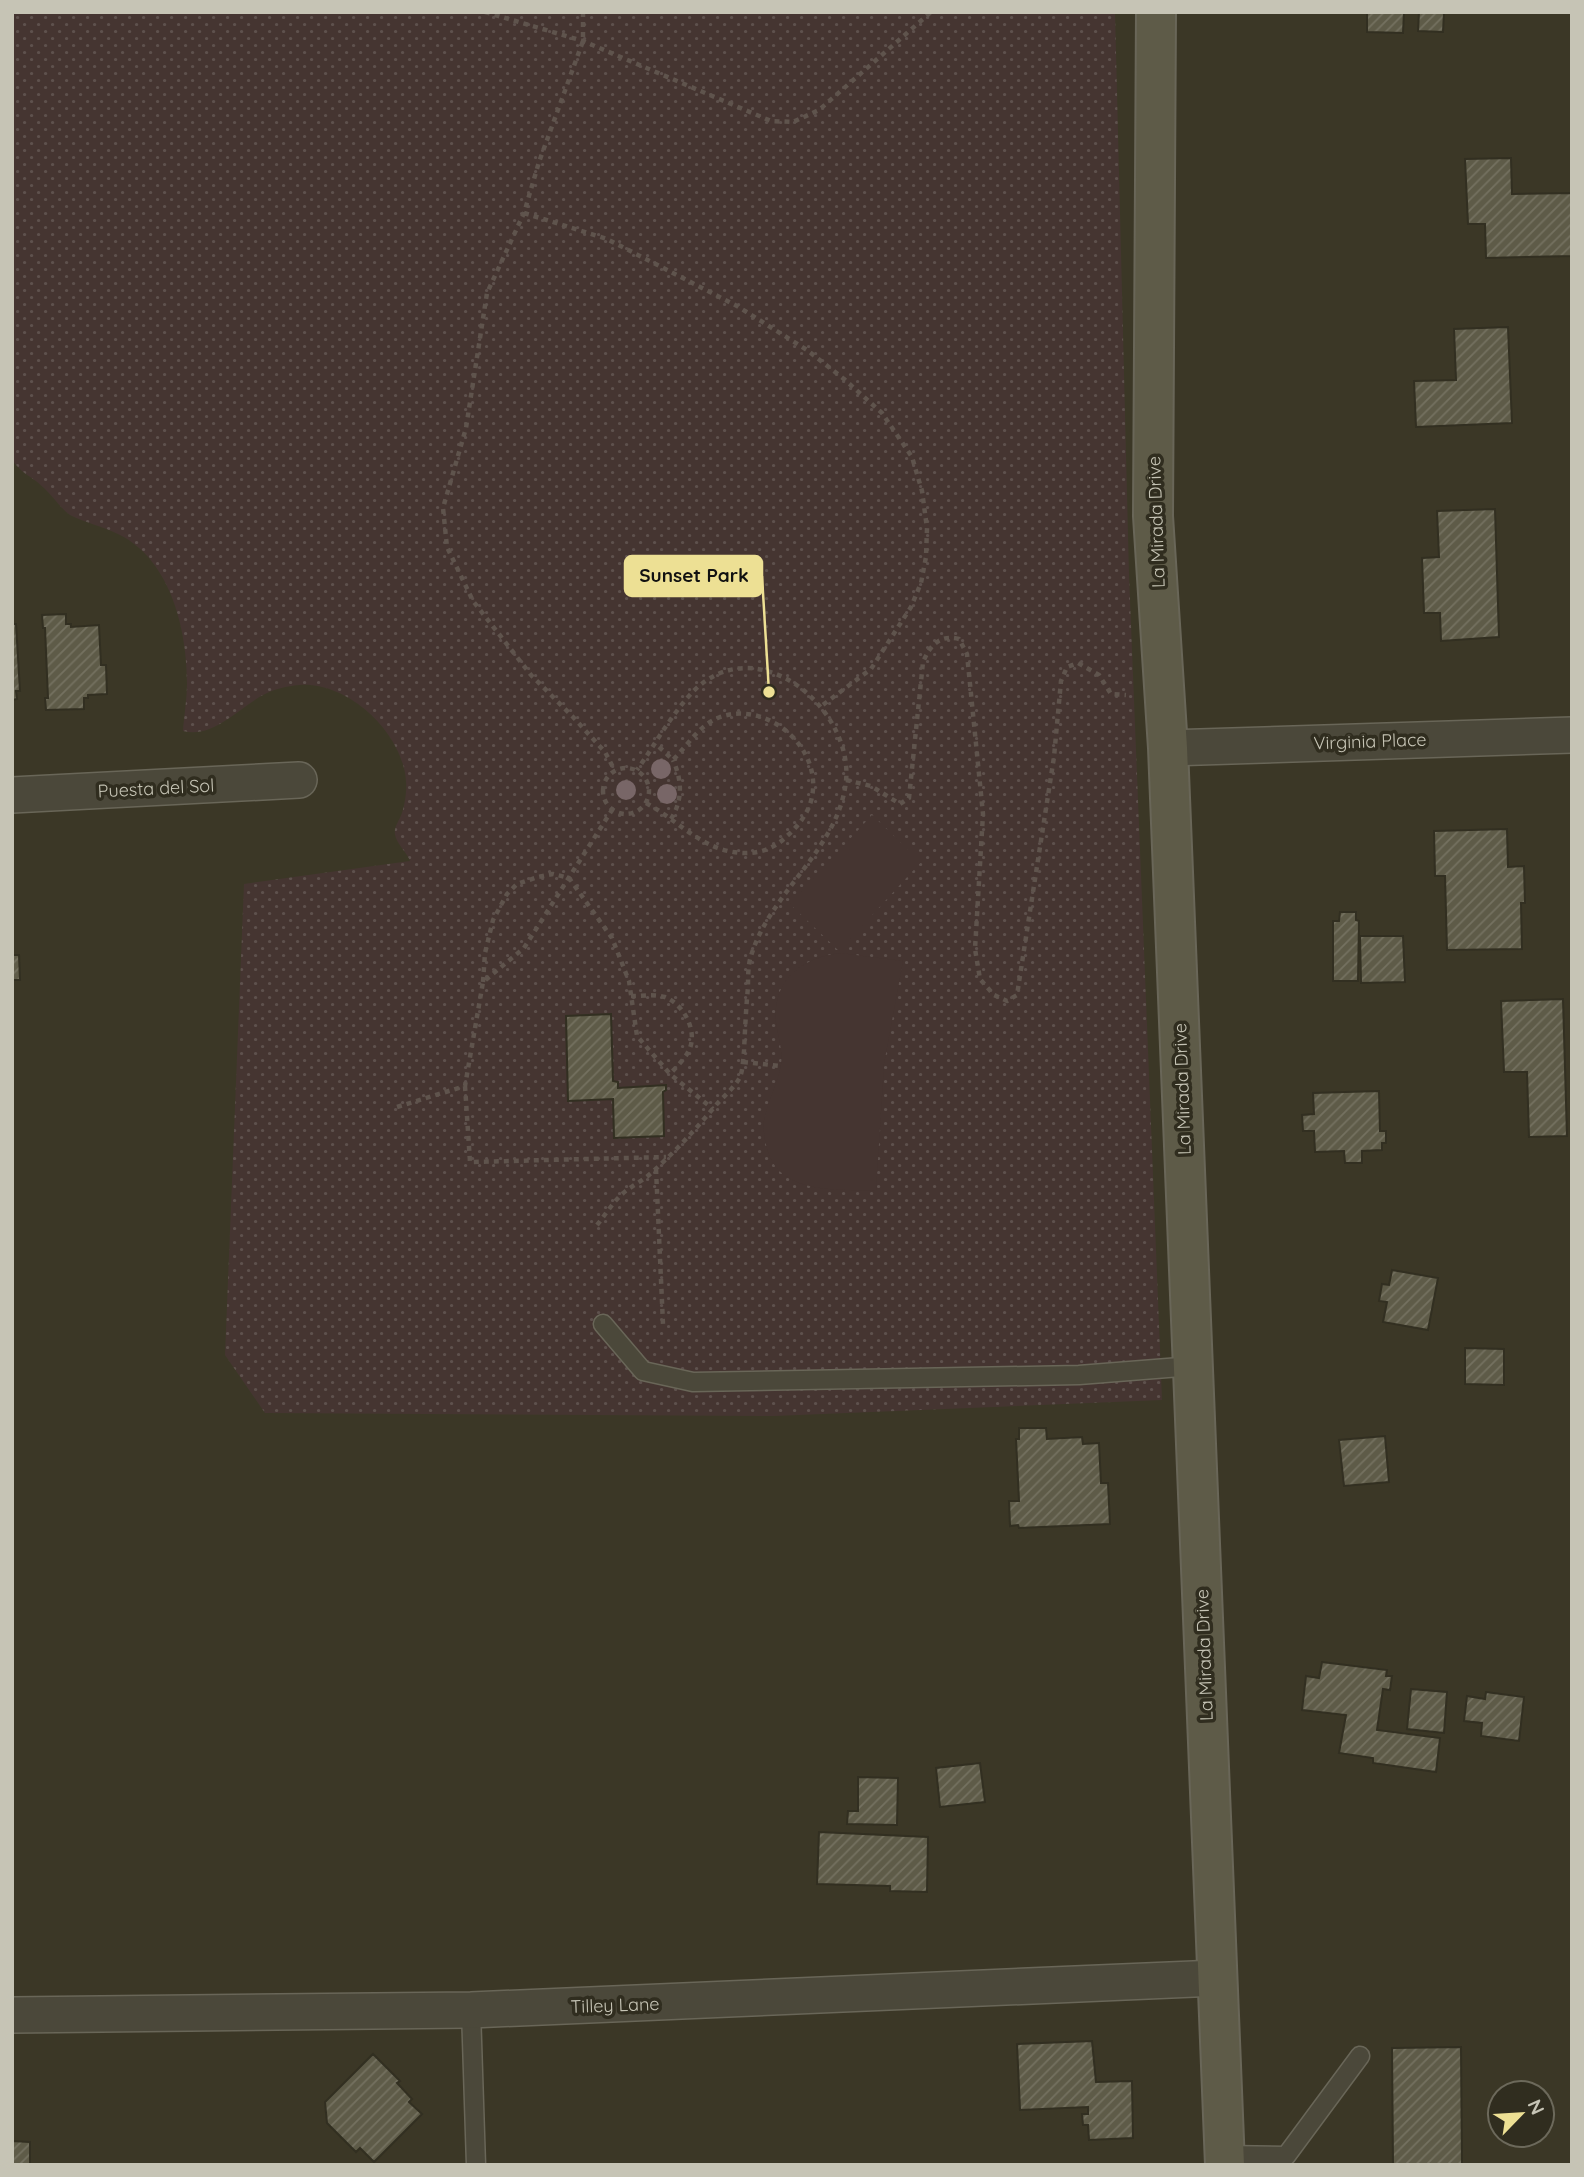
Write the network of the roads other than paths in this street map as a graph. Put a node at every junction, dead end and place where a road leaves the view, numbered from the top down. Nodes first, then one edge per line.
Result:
1 (1156, 12) edge
2 (1572, 735) edge
3 (1168, 748) junction
4 (299, 780) dead end
5 (12, 795) edge
6 (603, 1324) dead end
7 (1193, 1366) junction
8 (1217, 1978) junction
9 (471, 2011) junction
10 (12, 2015) edge
11 (1360, 2056) dead end
12 (1224, 2160) edge
13 (476, 2165) edge

1 - 3 street, La Mirada Drive
2 - 3 street, Virginia Place
3 - 7 street, La Mirada Drive
4 - 5 street, Puesta del Sol
6 - 7 lane
7 - 8 street, La Mirada Drive
8 - 9 street, Tilley Lane
8 - 12 street, La Mirada Drive
9 - 10 street, Tilley Lane
9 - 13 lane
11 - 12 lane

